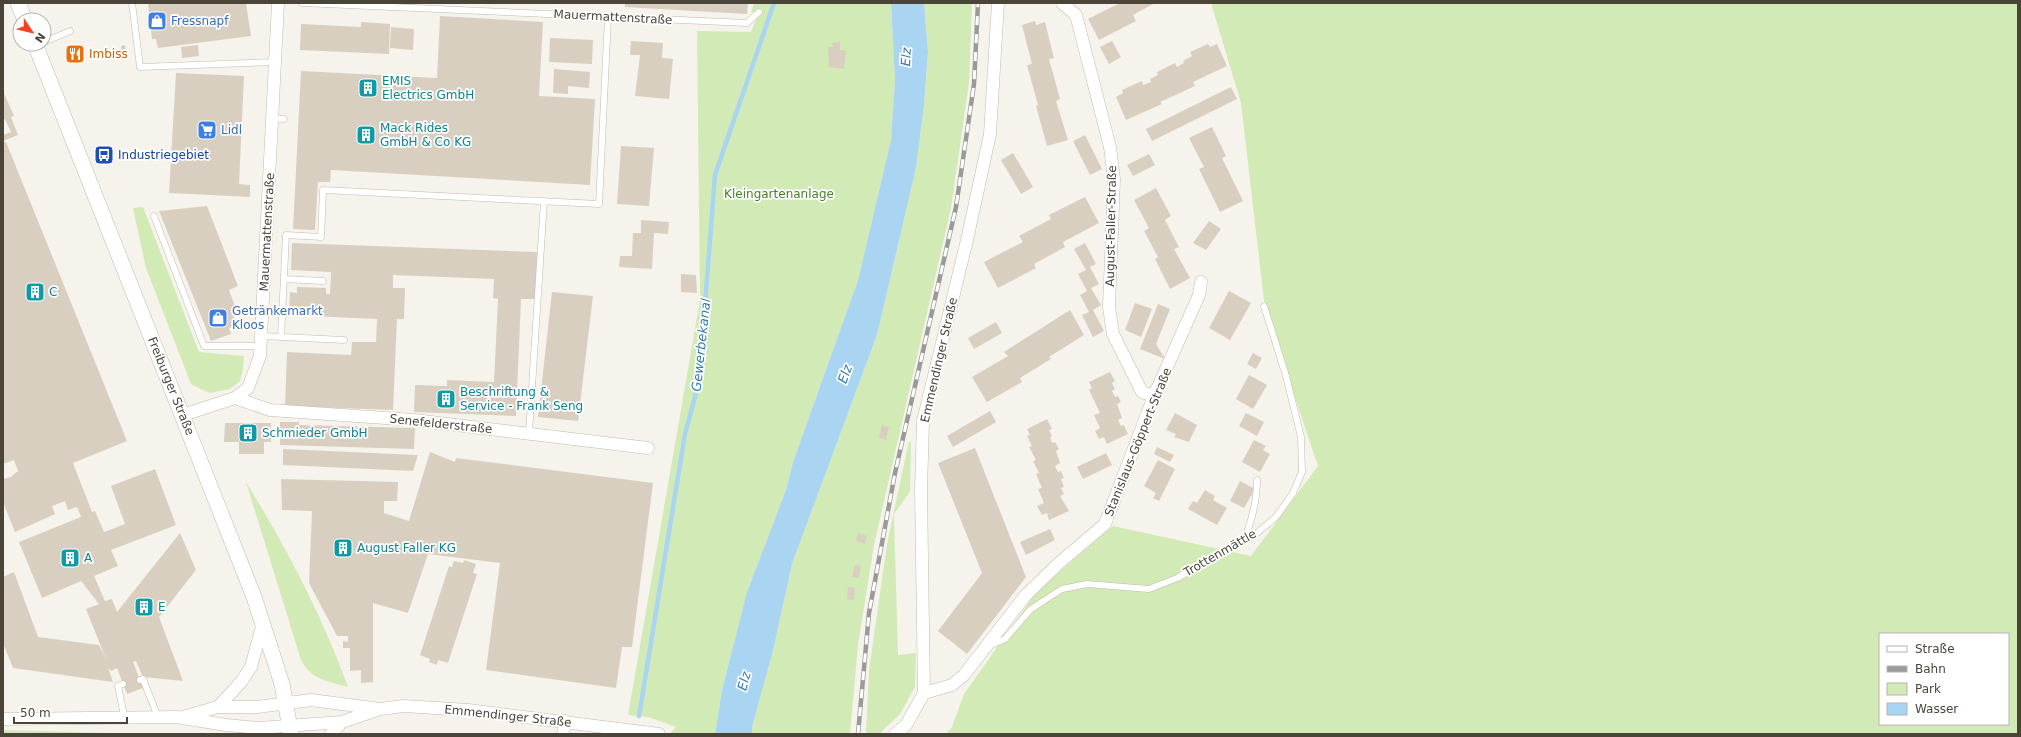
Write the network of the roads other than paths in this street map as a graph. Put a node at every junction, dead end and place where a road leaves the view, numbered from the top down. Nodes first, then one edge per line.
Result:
1 (132, 3) edge
2 (278, 3) edge
3 (302, 3) edge
4 (998, 3) edge
5 (1062, 3) edge
6 (376, 4) edge
7 (756, 14) dead end
8 (608, 17) junction
9 (70, 31) dead end
10 (52, 38) edge
11 (41, 52) edge
12 (276, 62) junction
13 (544, 201) junction
14 (154, 216) dead end
15 (284, 279) junction
16 (323, 281) dead end
17 (1201, 282) dead end
18 (1264, 306) dead end
19 (281, 337) junction
20 (344, 340) dead end
21 (261, 341) junction
22 (1154, 396) junction
23 (235, 398) junction
24 (183, 415) junction
25 (529, 434) junction
26 (648, 448) dead end
27 (1257, 480) dead end
28 (1243, 542) junction
29 (263, 623) junction
30 (985, 648) junction
31 (140, 680) dead end
32 (123, 684) dead end
33 (924, 693) junction
34 (285, 703) junction
35 (218, 707) junction
36 (380, 709) junction
37 (124, 716) junction
38 (158, 717) junction
39 (182, 717) junction
40 (3, 719) edge
41 (565, 721) junction
42 (342, 722) junction
43 (290, 730) edge
44 (331, 734) edge
45 (563, 734) edge
46 (659, 734) edge
47 (895, 734) edge

1 - 12 lane
2 - 12 street, Mauermattenstraße
3 - 6 lane, Mauermattenstraße
4 - 33 street, Emmendinger Straße
5 - 22 street, August-Faller-Straße
6 - 8 lane, Mauermattenstraße
7 - 8 lane, Mauermattenstraße
8 - 13 lane
9 - 10 lane
11 - 24 street, Freiburger Straße
12 - 21 street, Mauermattenstraße
13 - 15 lane
13 - 25 lane
14 - 21 lane
15 - 16 lane
15 - 19 lane
17 - 22 street, Stanislaus-Göppert-Straße
18 - 28 lane, Trottenmättle
19 - 20 lane
19 - 21 lane
21 - 23 street, Mauermattenstraße
22 - 30 street, Stanislaus-Göppert-Straße
23 - 24 street, Mauermattenstraße
23 - 25 street, Senefelderstraße
24 - 29 street, Freiburger Straße
25 - 26 street, Senefelderstraße
27 - 28 lane
28 - 30 lane, Trottenmättle
29 - 34 street, Freiburger Straße
29 - 35 street
30 - 33 street, Stanislaus-Göppert-Straße
31 - 38 lane
32 - 37 lane
33 - 47 street
34 - 35 street, Emmendinger Straße
34 - 36 street, Emmendinger Straße
34 - 43 street, Freiburger Straße
35 - 39 street, Emmendinger Straße
36 - 41 street, Emmendinger Straße
36 - 42 street, Emmendinger Straße
37 - 38 street
37 - 40 street
38 - 39 street
39 - 43 street, Emmendinger Straße
41 - 45 street
41 - 46 street, Emmendinger Straße
42 - 43 street, Emmendinger Straße
42 - 44 street, Emmendinger Straße

